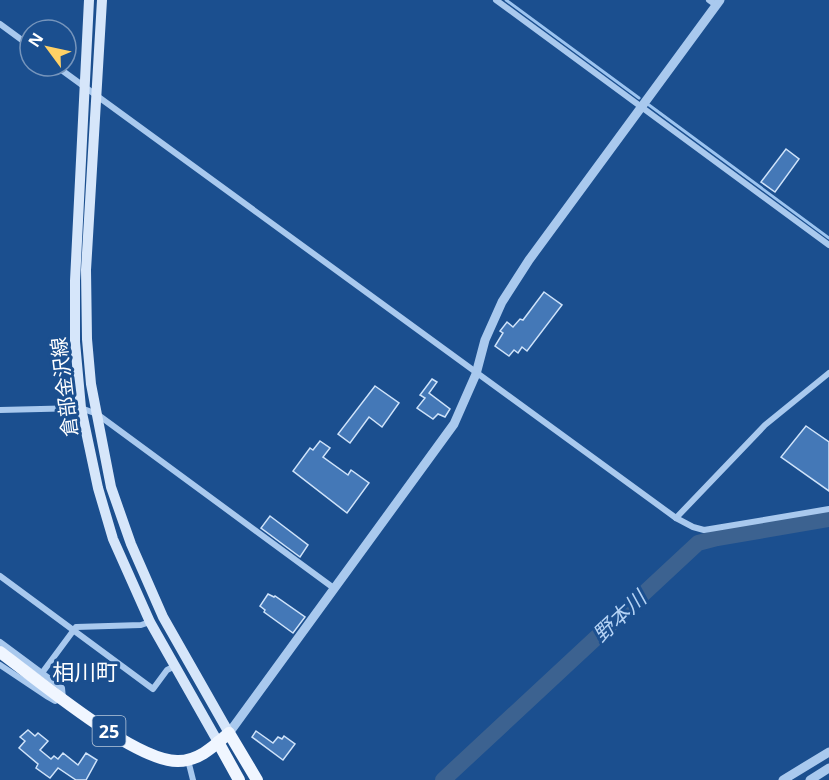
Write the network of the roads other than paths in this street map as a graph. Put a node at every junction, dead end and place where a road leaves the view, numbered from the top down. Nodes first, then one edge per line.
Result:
1 (89, 0) edge
2 (102, 0) edge
3 (496, 0) edge
4 (715, 2) edge
5 (0, 24) edge
6 (18, 37) edge
7 (72, 78) edge
8 (84, 87) junction
9 (96, 96) junction
10 (641, 107) junction
11 (829, 245) edge
12 (829, 373) edge
13 (476, 374) junction
14 (81, 408) junction
15 (0, 410) edge
16 (97, 414) junction
17 (829, 509) edge
18 (676, 518) junction
19 (0, 576) edge
20 (335, 589) junction
21 (150, 622) junction
22 (74, 631) junction
23 (0, 642) edge
24 (0, 652) edge
25 (0, 664) edge
26 (175, 666) junction
27 (42, 674) junction
28 (63, 698) junction
29 (229, 733) junction
30 (218, 742) junction
31 (829, 752) edge
32 (188, 759) junction
33 (829, 768) edge
34 (193, 780) edge
35 (239, 780) edge
36 (257, 780) edge
37 (783, 780) edge
38 (810, 780) edge

1 - 8 main road, 倉部金沢線
2 - 9 main road, 倉部金沢線
3 - 10 street
4 - 10 street
5 - 6 street
7 - 8 street
8 - 9 street
8 - 14 main road, 倉部金沢線
9 - 13 street
9 - 16 main road, 倉部金沢線
10 - 11 street
10 - 13 street
12 - 18 street
13 - 18 street
13 - 20 street
14 - 15 street
14 - 16 street
14 - 21 main road, 倉部金沢線
16 - 20 street
16 - 29 main road, 倉部金沢線
17 - 18 street
19 - 22 street
20 - 29 street
21 - 22 street
21 - 26 main road, 倉部金沢線
22 - 26 street
22 - 27 street
23 - 27 street
24 - 28 main road, 25
25 - 28 street
26 - 30 main road, 倉部金沢線
27 - 28 street
28 - 32 main road, 25
29 - 30 main road
29 - 36 main road
30 - 32 main road
30 - 35 main road
31 - 37 street
32 - 34 street
33 - 38 street

